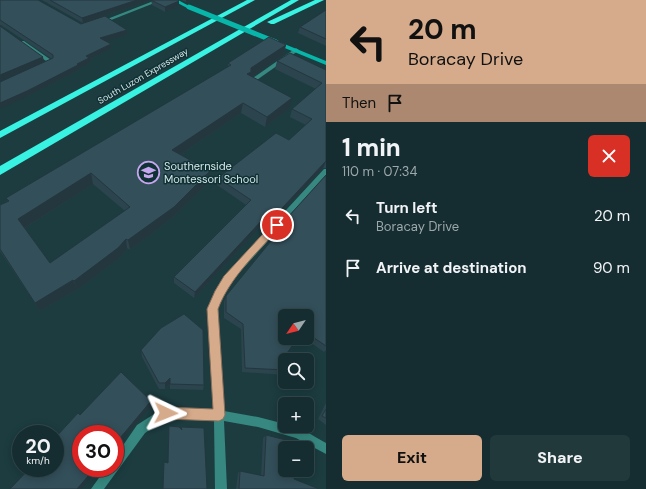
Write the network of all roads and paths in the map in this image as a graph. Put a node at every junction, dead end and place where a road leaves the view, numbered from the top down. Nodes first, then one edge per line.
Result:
1 (160, 0) edge
2 (174, 0) edge
3 (252, 0) edge
4 (296, 0) edge
5 (321, 0) edge
6 (90, 26) edge
7 (19, 40) edge
8 (210, 50) junction
9 (296, 50) junction
10 (326, 63) edge
11 (45, 64) edge
12 (252, 81) edge
13 (0, 135) edge
14 (0, 171) edge
15 (326, 171) edge
16 (219, 415) junction
17 (326, 448) edge
18 (124, 454) edge
19 (106, 477) edge
20 (97, 489) edge
21 (221, 489) edge

1 - 6 street
2 - 9 street, bridge
3 - 13 highway, South Luzon Expressway
4 - 8 highway, South Luzon Expressway
5 - 8 highway
7 - 11 street
8 - 14 highway, South Luzon Expressway
9 - 10 street
9 - 12 street
15 - 16 street
16 - 17 street
16 - 18 street
16 - 21 street
19 - 20 street

